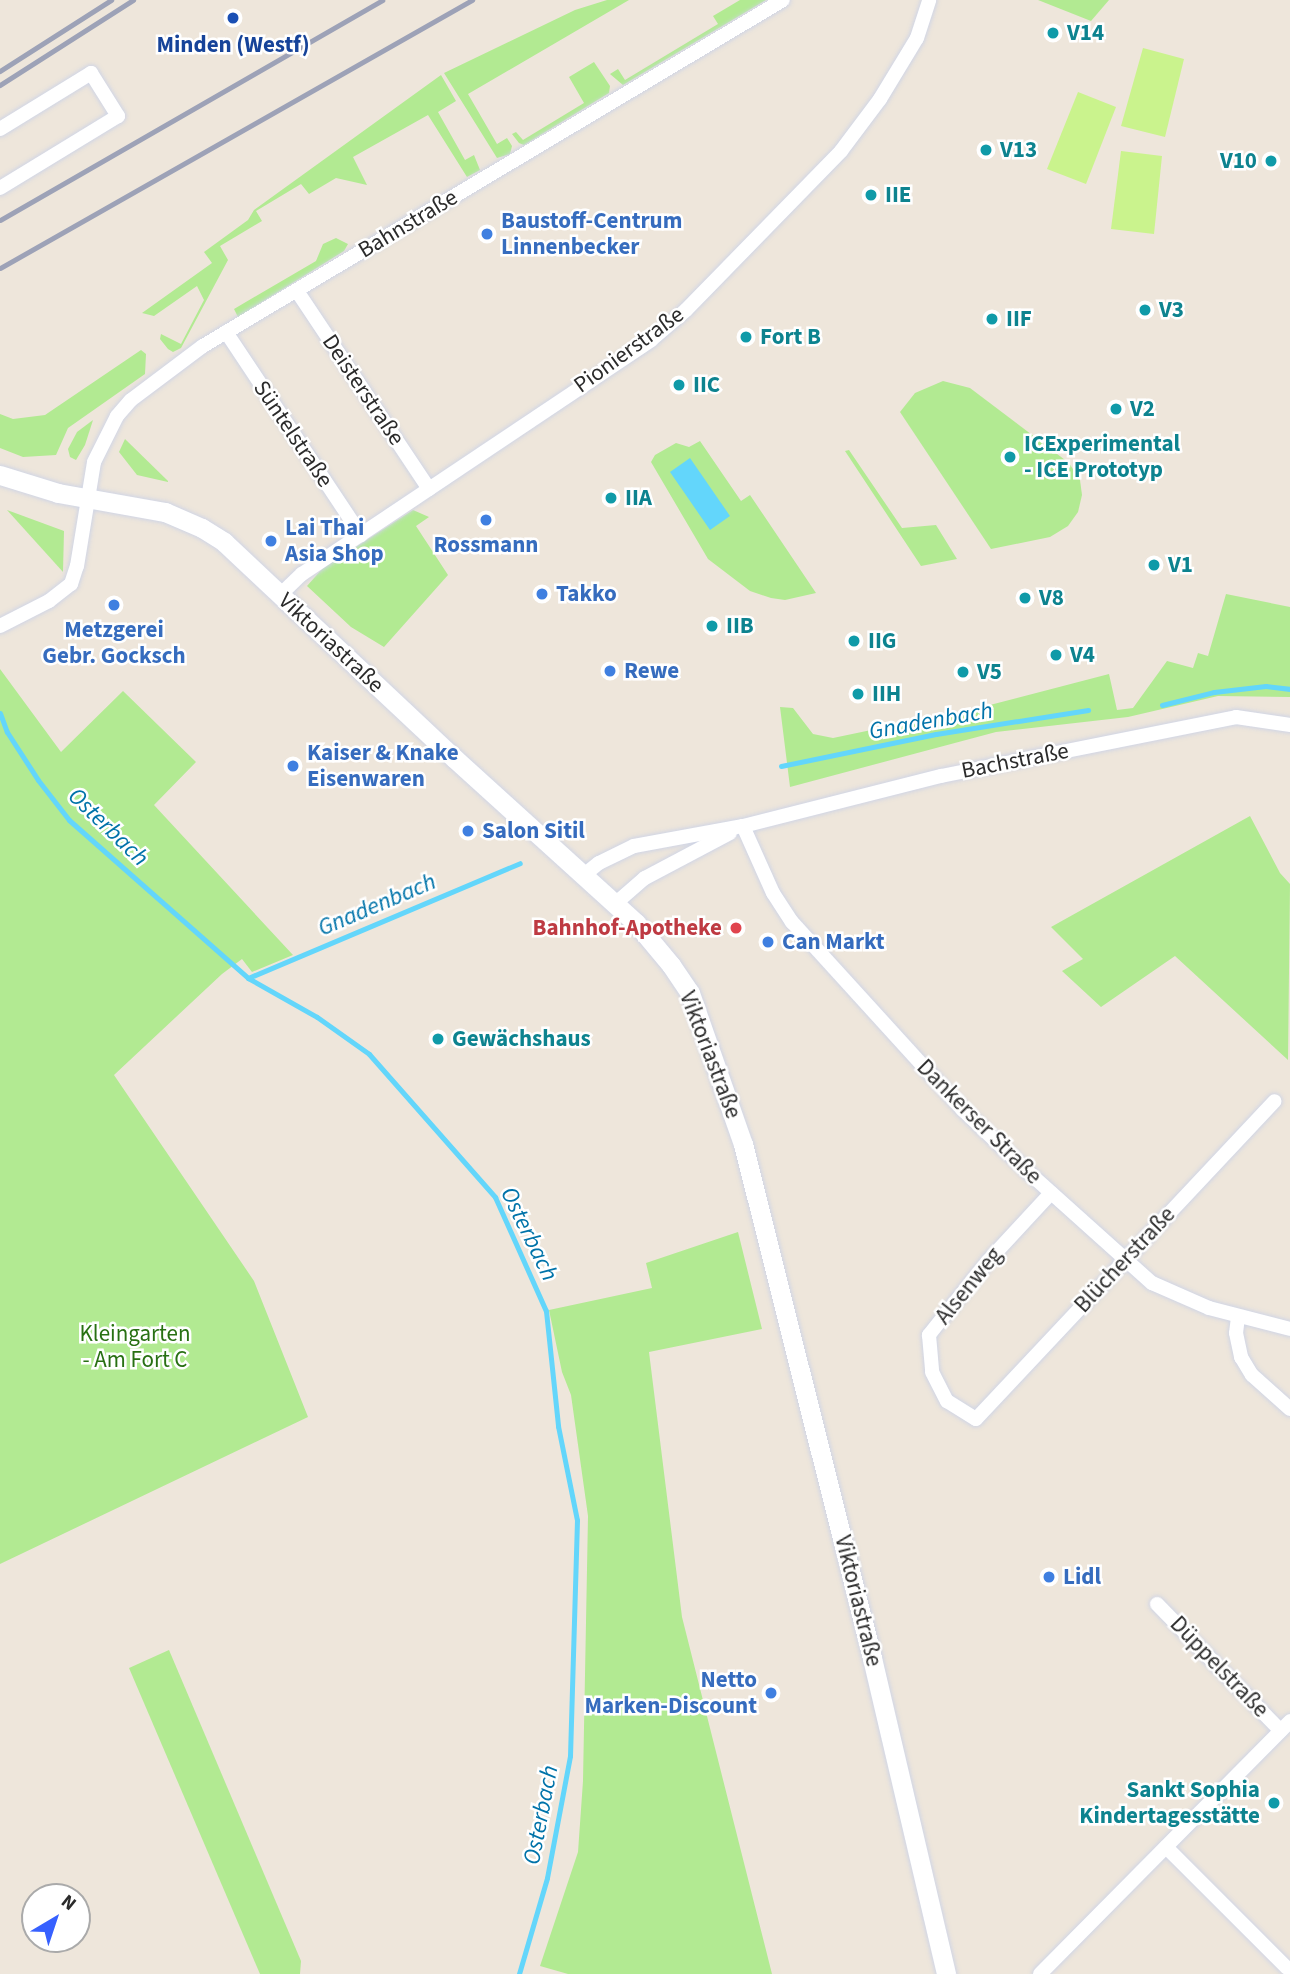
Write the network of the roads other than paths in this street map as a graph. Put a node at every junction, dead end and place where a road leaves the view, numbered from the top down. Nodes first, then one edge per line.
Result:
1 (783, 0) edge
2 (929, 0) edge
3 (0, 129) edge
4 (0, 188) edge
5 (297, 290) junction
6 (226, 332) junction
7 (0, 475) edge
8 (429, 489) junction
9 (89, 497) junction
10 (361, 535) junction
11 (280, 595) junction
12 (0, 625) edge
13 (1290, 725) edge
14 (744, 826) junction
15 (584, 875) junction
16 (616, 903) junction
17 (1275, 1101) dead end
18 (1051, 1193) junction
19 (1125, 1260) junction
20 (1238, 1317) junction
21 (1290, 1329) edge
22 (1290, 1409) edge
23 (976, 1419) joint
24 (1157, 1604) dead end
25 (1285, 1726) edge
26 (1166, 1847) junction
27 (1287, 1968) dead end
28 (946, 1974) edge
29 (1040, 1974) edge

1 - 5 street, Bahnstraße
2 - 8 street, Pionierstraße
3 - 4 street
5 - 6 street, Bahnstraße
5 - 8 street, Deisterstraße
6 - 9 street, Bahnstraße
6 - 10 street, Süntelstraße
7 - 9 main road, Viktoriastraße
8 - 10 street, Pionierstraße
9 - 11 main road, Viktoriastraße
9 - 12 street, Bahnstraße
10 - 11 street, Pionierstraße
11 - 15 main road, Viktoriastraße
13 - 14 street, Bachstraße
14 - 15 street, Bachstraße
14 - 16 street, Bachstraße
14 - 18 street, Dankerser Straße
15 - 16 main road, Viktoriastraße
16 - 28 main road, Viktoriastraße
17 - 19 street, Blücherstraße
18 - 19 street, Dankerser Straße
18 - 23 street, Alsenweg
19 - 20 street, Dankerser Straße
19 - 23 street, Blücherstraße
20 - 21 street, Dankerser Straße
20 - 22 street
24 - 25 street, Düppelstraße
25 - 26 street
26 - 27 street
26 - 29 street

